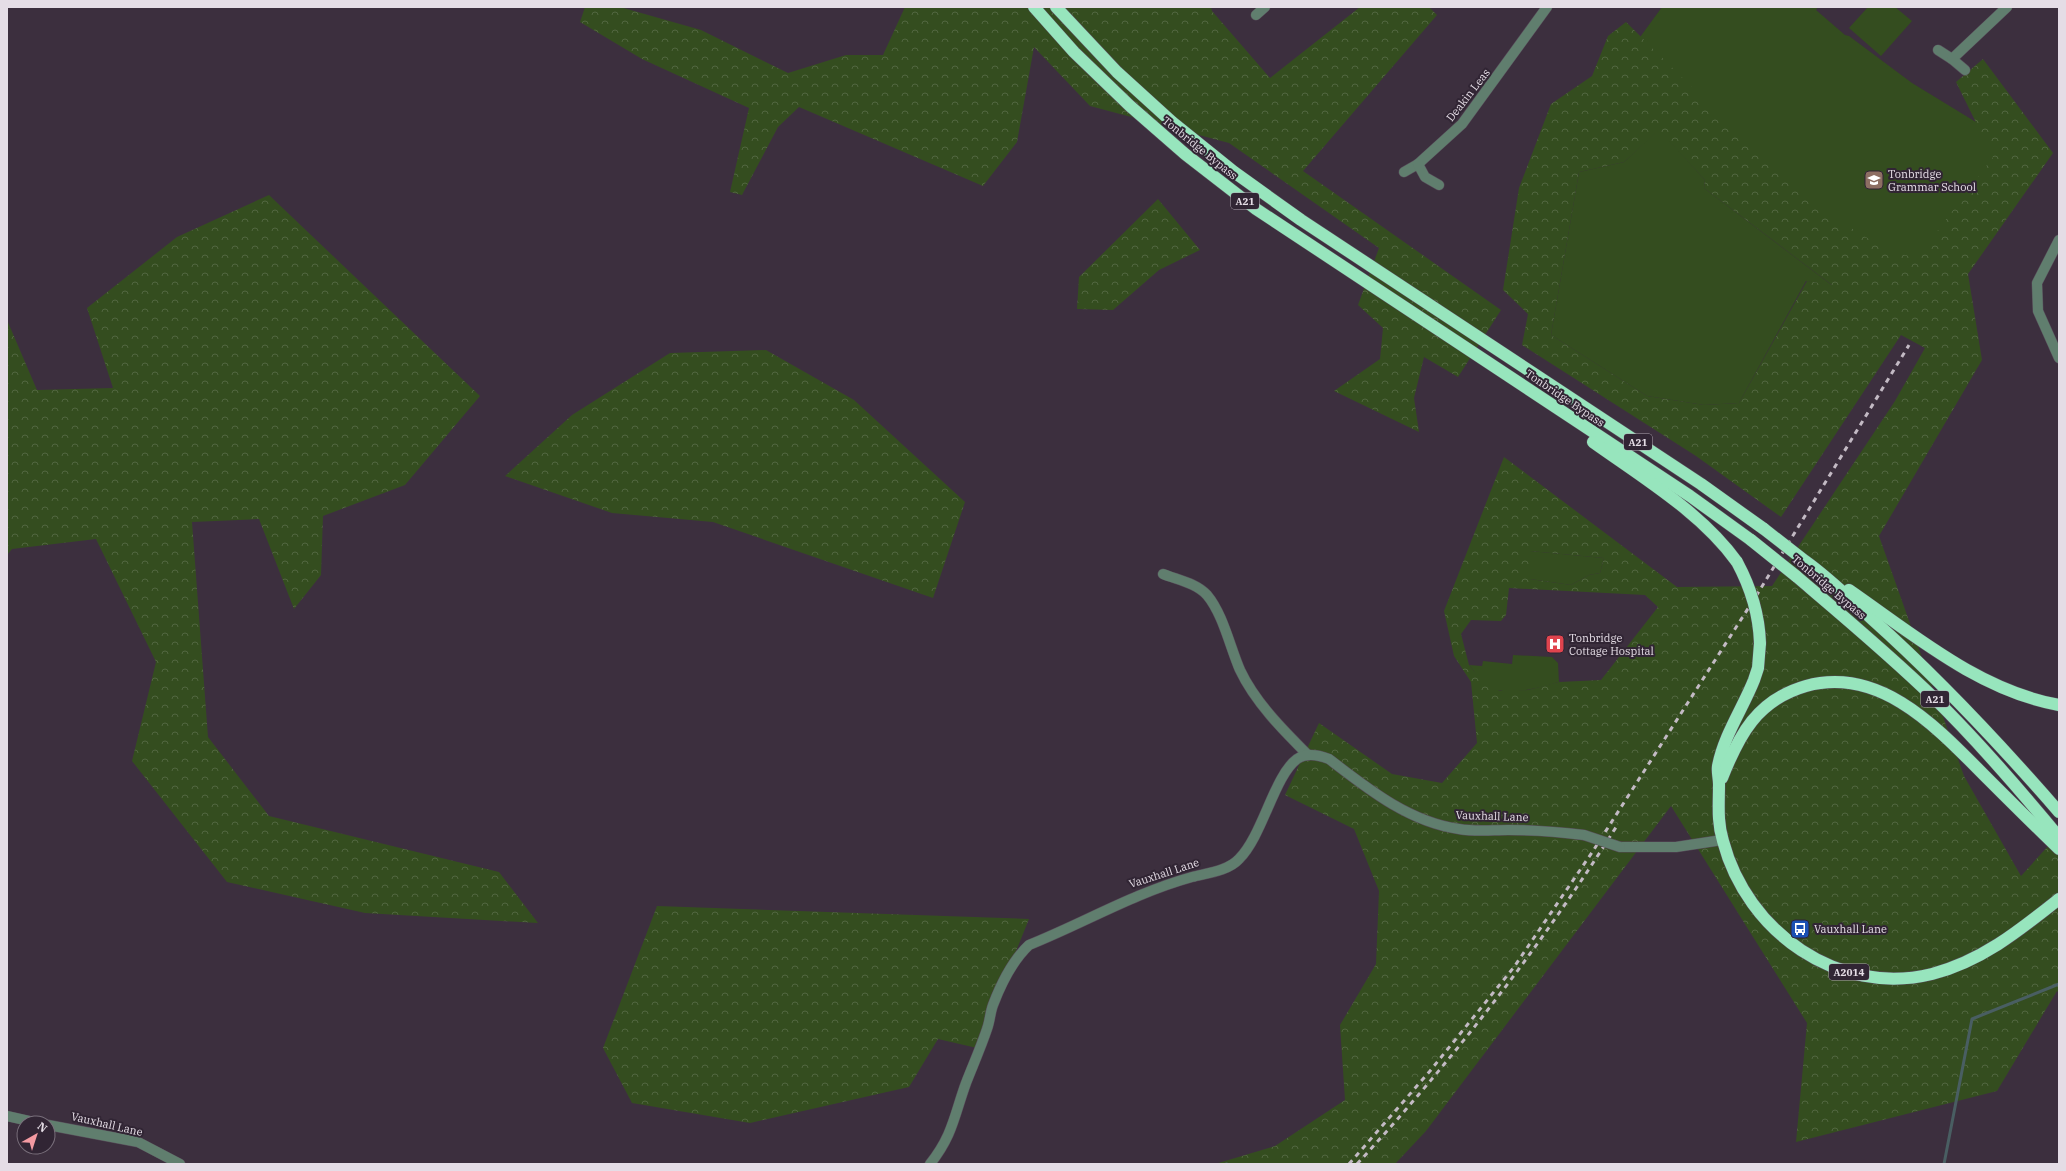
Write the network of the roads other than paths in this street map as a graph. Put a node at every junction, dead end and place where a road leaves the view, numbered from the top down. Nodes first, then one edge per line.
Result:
1 (1034, 7) edge
2 (1056, 7) edge
3 (1266, 7) edge
4 (1546, 7) edge
5 (2007, 7) edge
6 (1256, 16) dead end
7 (1938, 50) dead end
8 (1952, 58) junction
9 (1965, 70) dead end
10 (1418, 164) junction
11 (1404, 172) dead end
12 (1439, 185) dead end
13 (2059, 240) edge
14 (2059, 358) edge
15 (1502, 372) junction
16 (1808, 563) junction
17 (1163, 574) dead end
18 (2059, 705) edge
19 (1308, 755) junction
20 (1719, 785) junction
21 (2059, 812) edge
22 (1722, 840) junction
23 (2057, 843) edge
24 (2059, 899) edge
25 (56, 1127) edge
26 (180, 1164) edge
27 (930, 1164) edge

1 - 15 highway, Tonbridge Bypass / A21
2 - 16 highway, Tonbridge Bypass / A21, bridge
3 - 6 street
4 - 10 street, Deakin Leas
5 - 8 street
7 - 8 street
8 - 9 street
10 - 11 street, Deakin Leas
10 - 12 street
13 - 14 street
15 - 20 highway, bridge
15 - 23 highway, Tonbridge Bypass / A21, bridge
16 - 18 highway
16 - 21 highway, Tonbridge Bypass / A21
17 - 19 street
19 - 22 street, Vauxhall Lane, bridge
19 - 27 street, Vauxhall Lane
20 - 22 highway
20 - 23 highway
22 - 24 highway, A2014
25 - 26 street, Vauxhall Lane

